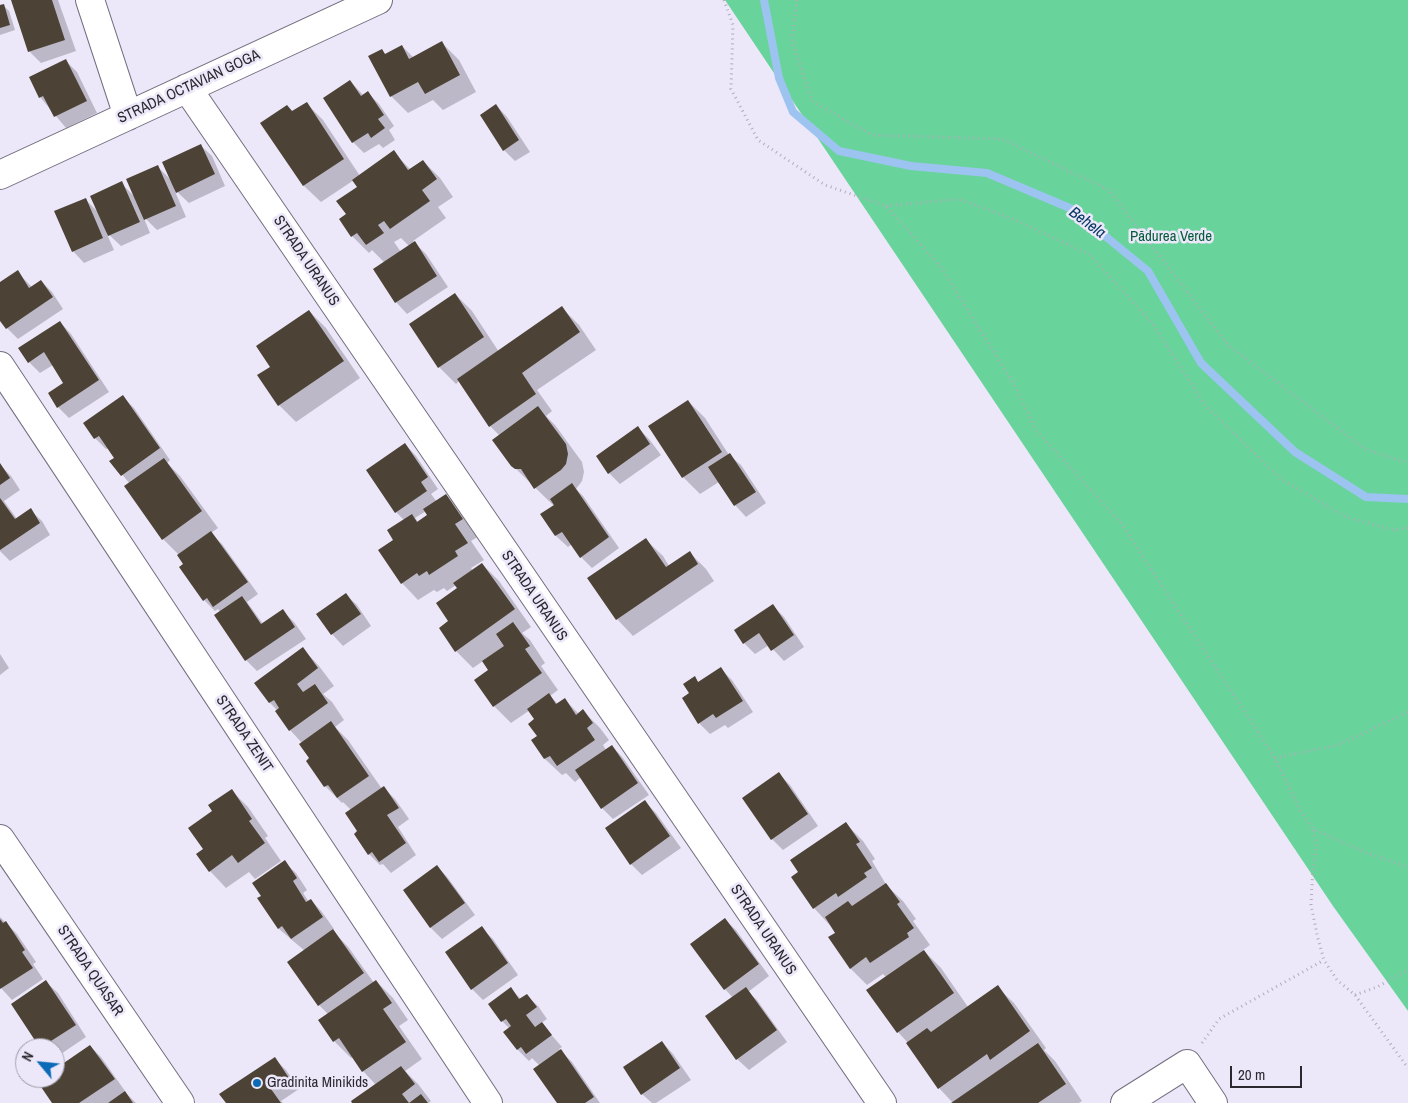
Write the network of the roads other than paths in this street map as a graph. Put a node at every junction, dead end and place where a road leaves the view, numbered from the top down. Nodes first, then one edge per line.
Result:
1 (90, 0) edge
2 (378, 0) edge
3 (187, 88) junction
4 (128, 116) junction
5 (0, 174) edge
6 (0, 366) edge
7 (0, 839) edge
8 (180, 1103) edge
9 (488, 1103) edge
10 (882, 1103) edge
11 (1125, 1103) edge
12 (1213, 1103) edge

1 - 4 street
2 - 3 street, STRADA OCTAVIAN GOGA
3 - 4 street, STRADA OCTAVIAN GOGA
3 - 10 street, STRADA URANUS
4 - 5 street, STRADA OCTAVIAN GOGA
6 - 9 street, STRADA ZENIT
7 - 8 street, STRADA QUASAR
11 - 12 street

